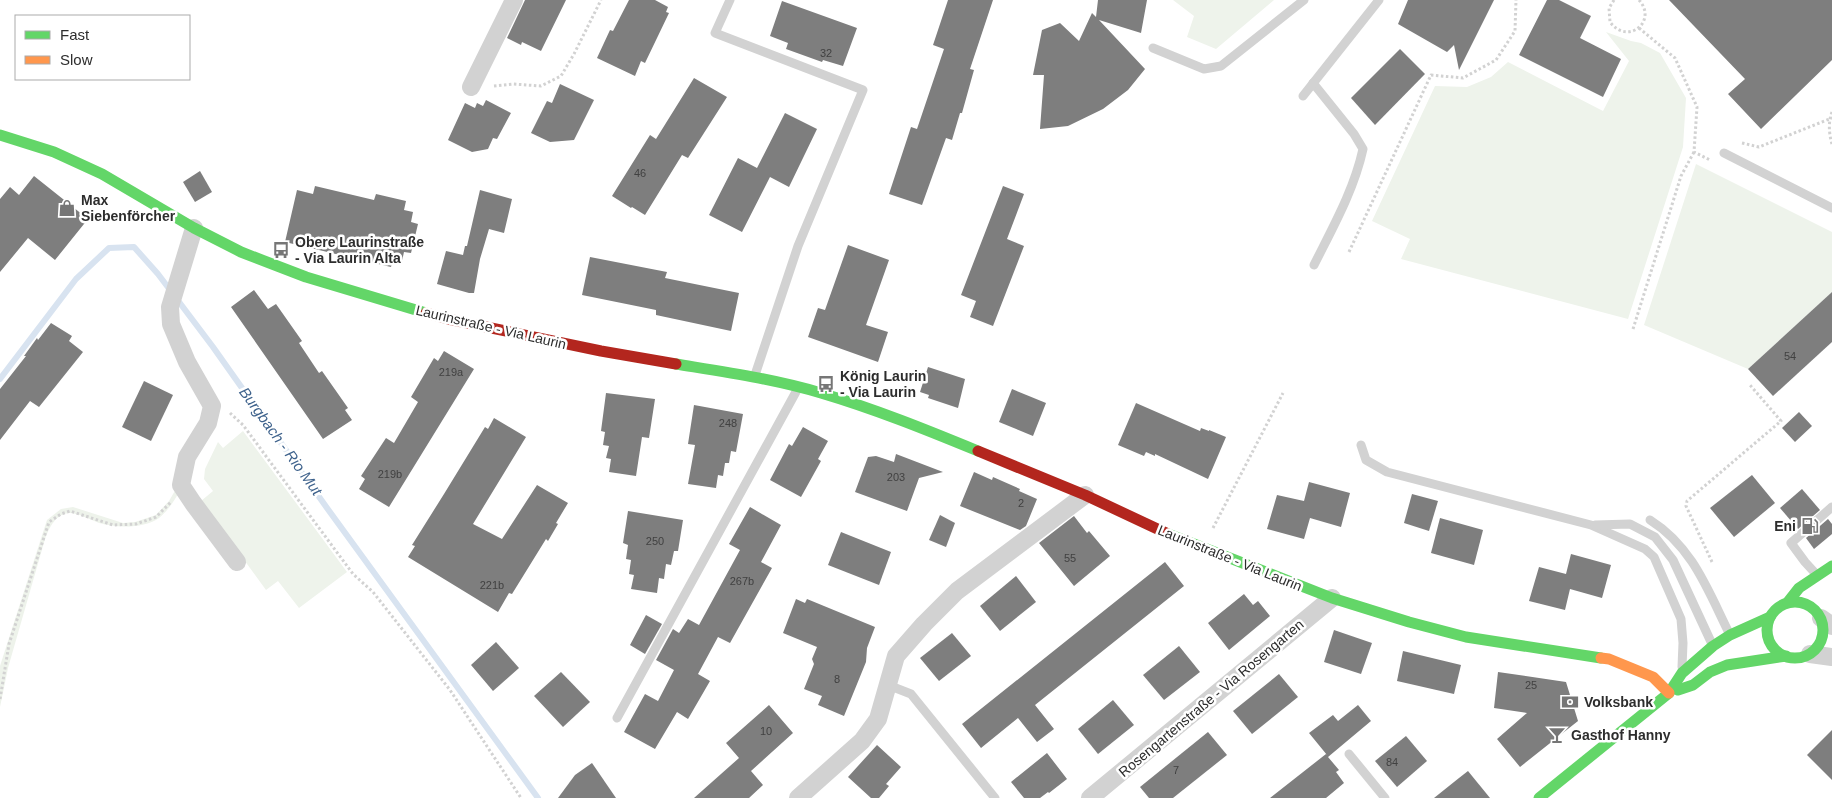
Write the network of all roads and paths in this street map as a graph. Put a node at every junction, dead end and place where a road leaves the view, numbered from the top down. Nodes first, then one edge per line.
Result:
1 (514, 0) edge
2 (601, 0) edge
3 (730, 0) edge
4 (1304, 0) edge
5 (1379, 0) edge
6 (1516, 0) edge
7 (1614, 0) edge
8 (1641, 0) edge
9 (1153, 48) dead end
10 (1313, 83) junction
11 (470, 87) joint
12 (1303, 96) dead end
13 (1832, 112) edge
14 (1831, 119) edge
15 (0, 135) edge
16 (1734, 142) dead end
17 (1832, 144) edge
18 (1694, 152) dead end
19 (1724, 153) dead end
20 (1832, 208) edge
21 (194, 228) junction
22 (1349, 252) dead end
23 (1314, 264) dead end
24 (1633, 329) dead end
25 (755, 377) junction
26 (1750, 385) dead end
27 (799, 387) junction
28 (1284, 393) dead end
29 (212, 406) junction
30 (1361, 445) dead end
31 (182, 485) junction
32 (1085, 495) junction
33 (1832, 507) edge
34 (1650, 520) dead end
35 (1591, 525) junction
36 (1203, 548) junction
37 (237, 562) dead end
38 (1832, 566) edge
39 (1715, 568) dead end
40 (1819, 576) junction
41 (1332, 598) junction
42 (1788, 602) junction
43 (1770, 617) junction
44 (1822, 617) edge
45 (1730, 635) junction
46 (1713, 646) junction
47 (1810, 654) junction
48 (1786, 656) junction
49 (1832, 657) edge
50 (1682, 673) junction
51 (888, 685) junction
52 (1670, 693) junction
53 (0, 699) edge
54 (617, 718) dead end
55 (1349, 754) dead end
56 (521, 798) edge
57 (798, 798) edge
58 (995, 798) edge
59 (1090, 798) edge
60 (1385, 798) edge
61 (1539, 798) edge

1 - 11 street
2 - 11 path
3 - 25 lane
4 - 9 lane
5 - 10 lane
6 - 22 path
7 - 8 path
10 - 12 lane
10 - 23 lane
13 - 14 path
14 - 16 path
14 - 17 path
15 - 21 street, Laurinstraße - Via Laurin
18 - 24 path
19 - 20 lane
21 - 25 street, Laurinstraße - Via Laurin
21 - 29 street
25 - 27 street, Laurinstraße - Via Laurin
26 - 39 path
27 - 32 street, Laurinstraße - Via Laurin
27 - 54 lane
28 - 36 path
29 - 31 street
29 - 56 path
30 - 35 lane
31 - 37 street
31 - 53 path
32 - 36 street, Laurinstraße - Via Laurin
32 - 51 street
33 - 40 lane
34 - 45 lane
35 - 46 lane
35 - 50 lane
36 - 41 street, Laurinstraße - Via Laurin
38 - 40 street
40 - 42 street
40 - 44 street
41 - 52 street, Laurinstraße - Via Laurin
41 - 59 street, Rosengartenstraße - Via Rosengarten
42 - 43 street
42 - 44 street
43 - 45 street
43 - 48 street
44 - 47 street
45 - 46 street
46 - 50 street
47 - 48 street
47 - 49 street
48 - 52 street
50 - 52 street
51 - 57 street
51 - 58 lane
52 - 61 street
55 - 60 lane

